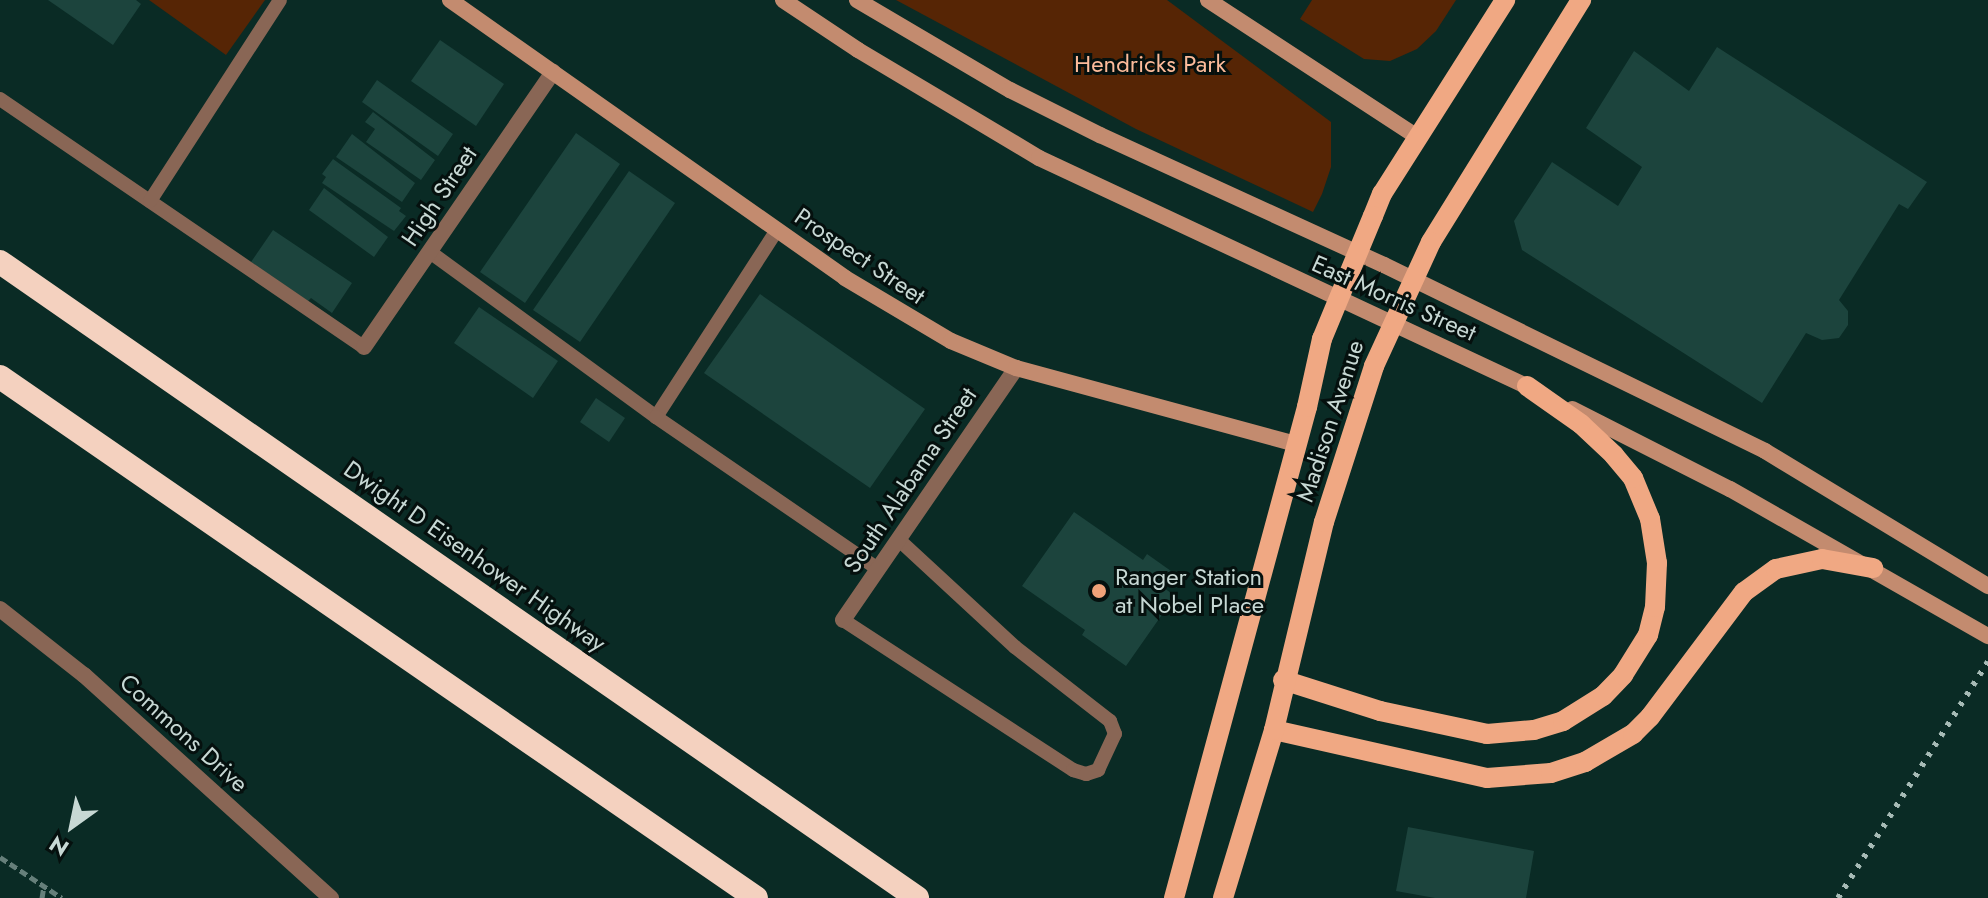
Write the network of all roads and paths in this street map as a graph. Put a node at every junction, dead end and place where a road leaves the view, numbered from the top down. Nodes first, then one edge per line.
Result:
1 (280, 0) edge
2 (450, 0) edge
3 (783, 0) edge
4 (857, 0) edge
5 (1208, 0) edge
6 (1505, 0) edge
7 (1581, 0) edge
8 (553, 72) junction
9 (0, 99) edge
10 (1417, 137) junction
11 (150, 201) junction
12 (777, 230) junction
13 (430, 252) junction
14 (0, 262) edge
15 (364, 347) joint
16 (1016, 368) junction
17 (0, 377) edge
18 (1527, 386) junction
19 (656, 417) junction
20 (1296, 444) junction
21 (898, 539) junction
22 (1873, 568) junction
23 (878, 569) junction
24 (1988, 586) edge
25 (0, 609) edge
26 (843, 620) joint
27 (1988, 636) edge
28 (1283, 680) junction
29 (1274, 730) junction
30 (0, 857) edge
31 (44, 886) junction
32 (42, 898) edge
33 (62, 898) edge
34 (331, 898) edge
35 (756, 898) edge
36 (917, 898) edge
37 (1174, 898) edge
38 (1223, 898) edge

1 - 11 lane
2 - 8 main road, Prospect Street
3 - 18 main road, East Morris Street
4 - 24 main road, East Morris Street
5 - 10 main road
6 - 10 main road, Madison Avenue
7 - 28 main road, Madison Avenue, bridge
8 - 12 main road, Prospect Street
8 - 13 street, High Street
9 - 11 lane
10 - 20 main road, Madison Avenue, bridge
11 - 15 lane
12 - 16 main road, Prospect Street
12 - 19 lane
13 - 15 street, High Street
13 - 19 lane
14 - 36 highway, Dwight D Eisenhower Highway
16 - 20 main road, Prospect Street
16 - 21 street, South Alabama Street
17 - 35 highway
18 - 22 main road, East Morris Street
18 - 28 main road
19 - 23 lane
20 - 37 main road, Madison Avenue
21 - 23 street, South Alabama Street
21 - 26 lane
22 - 27 main road, East Morris Street
22 - 29 main road
23 - 26 street, South Alabama Street
25 - 34 street, Commons Drive
28 - 29 main road, Madison Avenue
29 - 38 main road, Madison Avenue
30 - 31 path
31 - 32 path
31 - 33 path

